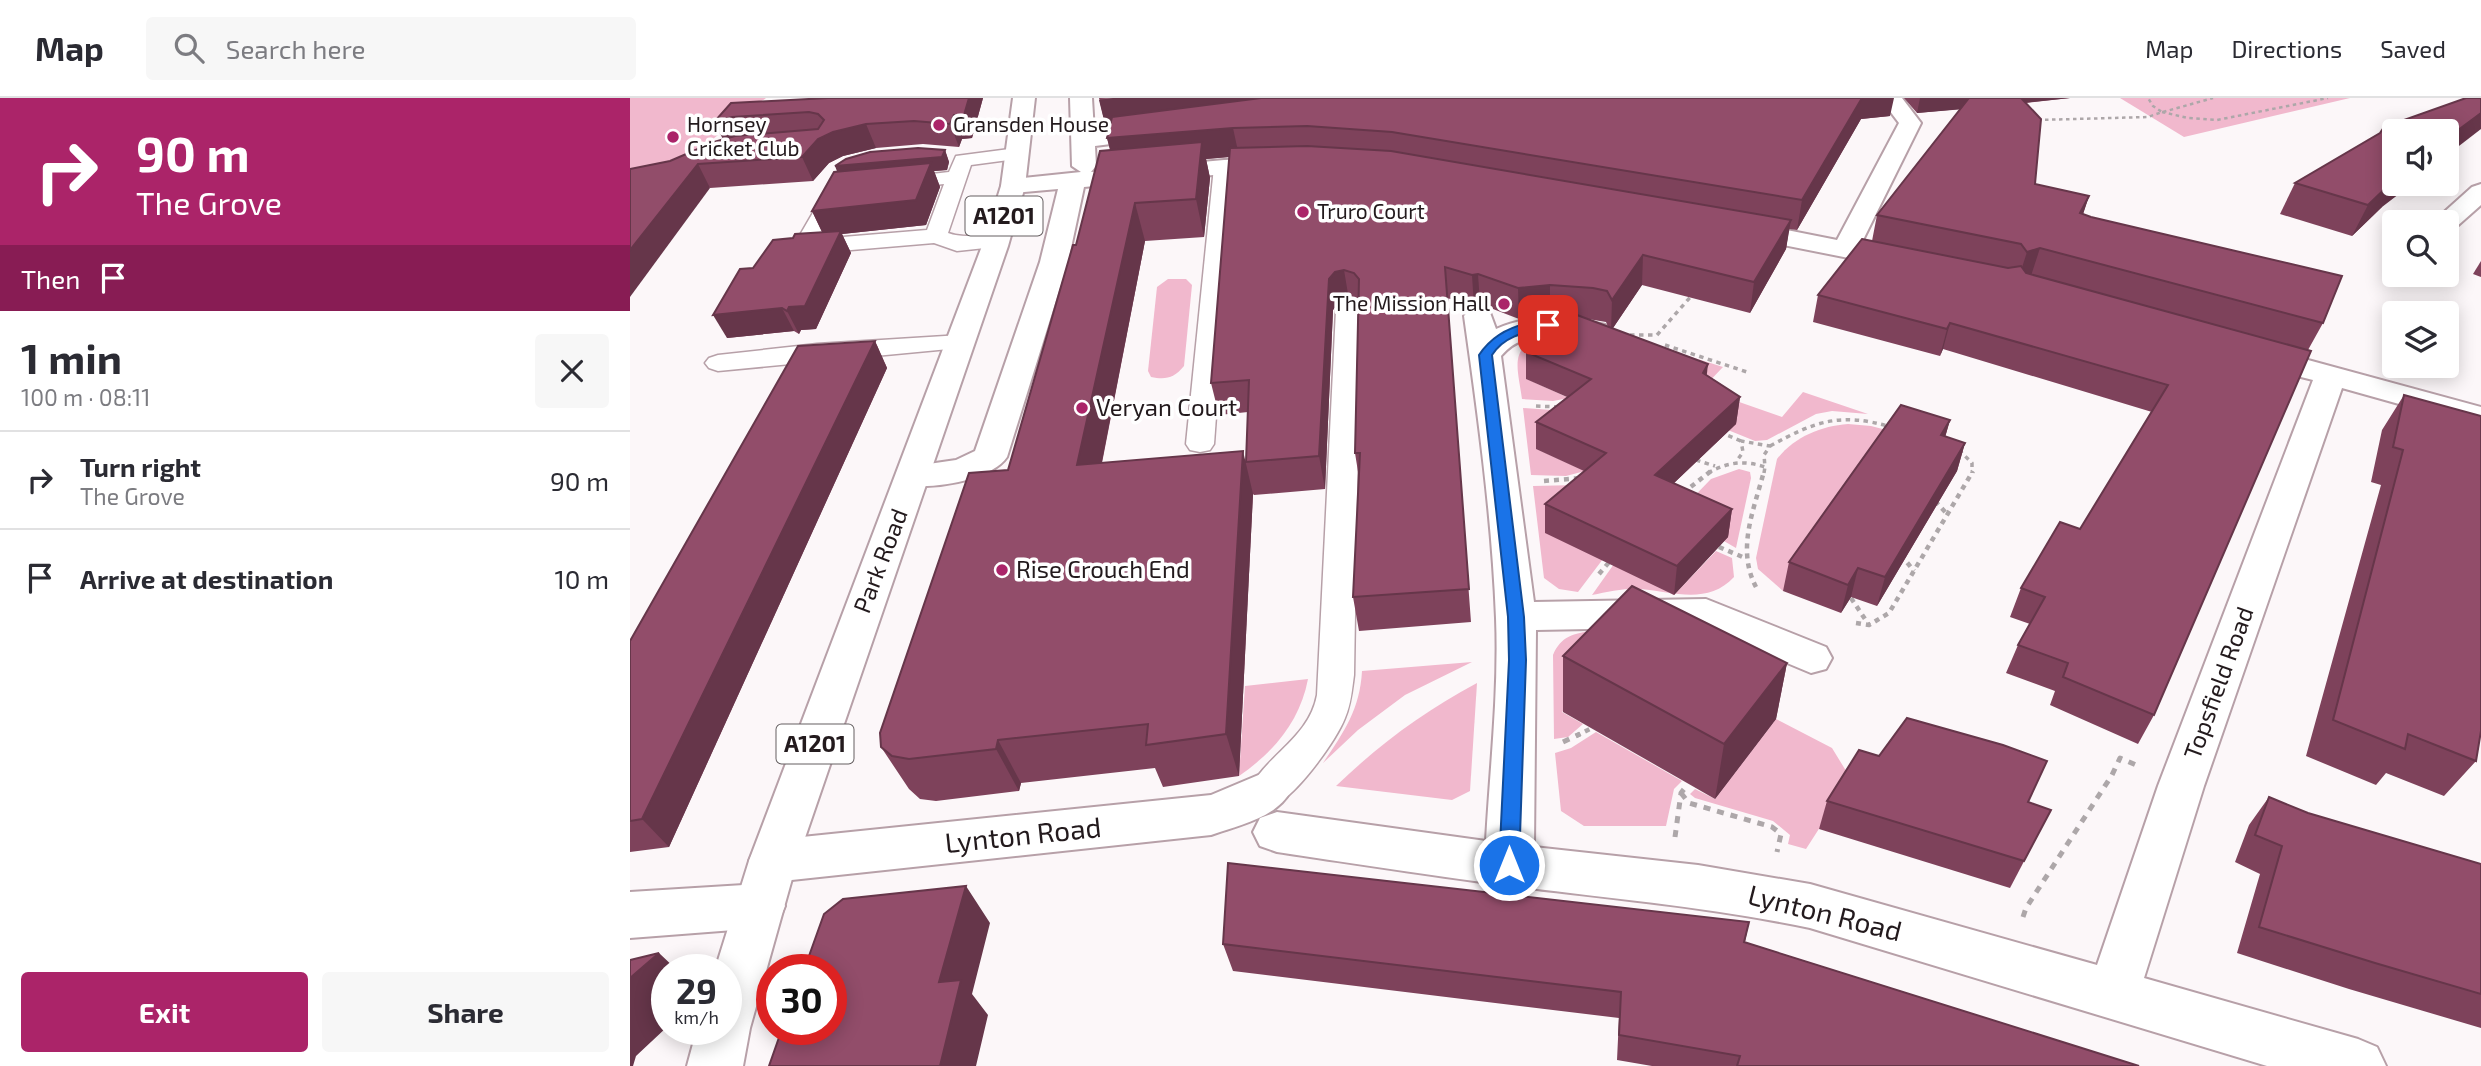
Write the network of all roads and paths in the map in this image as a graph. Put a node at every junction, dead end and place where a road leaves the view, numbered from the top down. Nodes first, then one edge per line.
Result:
1 (1024, 98) edge
2 (1081, 98) edge
3 (1891, 98) edge
4 (2148, 98) edge
5 (2213, 98) edge
6 (2328, 98) edge
7 (2162, 112) junction
8 (2028, 120) edge
9 (1186, 127) edge
10 (1084, 140) junction
11 (941, 153) edge
12 (1017, 154) junction
13 (982, 158) junction
14 (1311, 164) edge
15 (1224, 167) junction
16 (957, 177) junction
17 (1078, 179) junction
18 (1013, 186) junction
19 (2481, 192) edge
20 (2459, 211) edge
21 (1720, 225) edge
22 (936, 236) junction
23 (996, 241) junction
24 (1845, 249) junction
25 (1935, 268) edge
26 (1694, 293) edge
27 (1348, 310) dead end
28 (1479, 316) dead end
29 (1594, 331) joint
30 (1657, 335) junction
31 (961, 342) junction
32 (1657, 343) edge
33 (1665, 345) edge
34 (1486, 355) junction
35 (2278, 361) edge
36 (718, 363) dead end
37 (1750, 373) dead end
38 (2331, 375) junction
39 (1531, 406) dead end
40 (1561, 407) edge
41 (2481, 417) edge
42 (1712, 426) edge
43 (1899, 429) edge
44 (1741, 442) junction
45 (1200, 444) dead end
46 (1770, 446) junction
47 (1951, 447) edge
48 (1696, 460) edge
49 (1736, 462) junction
50 (1716, 467) junction
51 (1765, 467) junction
52 (913, 476) junction
53 (1584, 478) edge
54 (1542, 481) dead end
55 (1929, 495) edge
56 (1676, 499) edge
57 (1947, 514) junction
58 (1719, 547) edge
59 (1893, 547) edge
60 (1745, 558) junction
61 (1914, 571) junction
62 (1756, 587) dead end
63 (1851, 598) edge
64 (1516, 617) junction
65 (1856, 623) dead end
66 (1869, 625) junction
67 (1811, 658) dead end
68 (1590, 729) dead end
69 (1554, 745) dead end
70 (1688, 784) dead end
71 (2182, 786) junction
72 (1681, 793) junction
73 (1273, 811) junction
74 (1675, 842) dead end
75 (1777, 856) dead end
76 (1509, 865) junction
77 (767, 883) junction
78 (630, 915) edge
79 (2022, 923) dead end
80 (742, 968) edge
81 (2113, 994) junction
82 (720, 1045) edge
83 (715, 1066) edge
84 (2358, 1066) edge

1 - 12 street, Park Road / A1201
2 - 10 street
3 - 24 street
4 - 7 path
5 - 7 path
6 - 7 path
7 - 8 path
9 - 10 street
10 - 17 street
11 - 13 lane
12 - 13 lane
12 - 18 street, Park Road / A1201
13 - 16 lane
14 - 15 street
15 - 17 street
15 - 45 lane
16 - 22 lane
16 - 22 lane
17 - 18 street
17 - 52 street
18 - 23 street, Park Road / A1201
19 - 20 street
21 - 24 street
22 - 23 lane
23 - 31 street, Park Road / A1201
24 - 25 street
26 - 30 path
27 - 73 lane
28 - 34 street
29 - 30 path
29 - 34 street
30 - 32 path
31 - 36 lane
31 - 52 street, Park Road / A1201
33 - 37 path
34 - 64 street
35 - 38 street
38 - 41 street
38 - 71 street, Topsfield Road
39 - 40 path
42 - 44 path
43 - 46 path
44 - 46 path
44 - 49 path
46 - 51 path
47 - 57 path
48 - 50 path
49 - 50 path
49 - 51 path
50 - 56 path
51 - 60 path
52 - 77 street, Park Road / A1201
53 - 54 path
55 - 57 path
57 - 61 path
58 - 60 path
59 - 61 path
60 - 62 path
61 - 66 path
63 - 66 path
64 - 67 street
64 - 76 street
65 - 66 path
68 - 69 path
70 - 72 path
71 - 79 path
71 - 81 street, Topsfield Road
72 - 74 path
72 - 75 path
73 - 76 street, Lynton Road
73 - 77 street, Lynton Road
76 - 81 street, Lynton Road
77 - 78 street, Lynton Road
77 - 80 street, Park Road / A1201
81 - 84 street, Lynton Road
82 - 83 street

